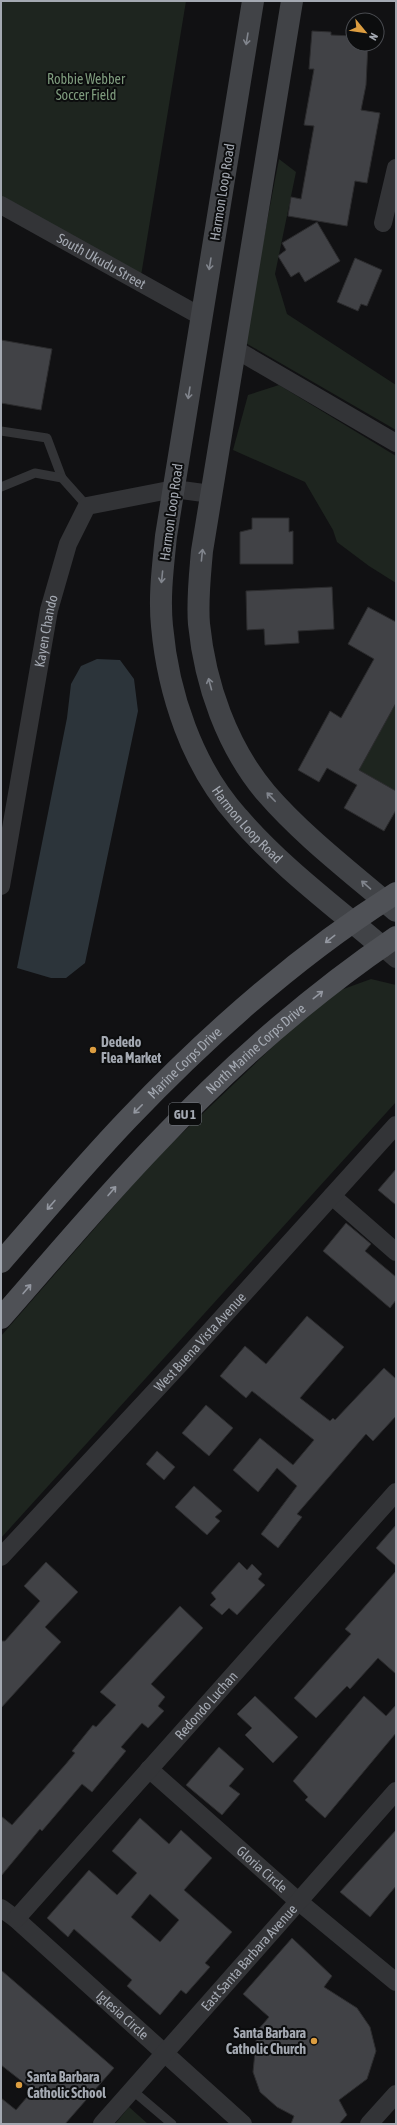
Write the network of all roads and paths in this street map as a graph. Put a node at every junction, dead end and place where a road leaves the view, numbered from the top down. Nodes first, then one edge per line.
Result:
1 (253, 1) edge
2 (292, 1) edge
3 (396, 168) edge
4 (1, 205) edge
5 (383, 223) dead end
6 (202, 316) junction
7 (235, 349) junction
8 (1, 431) edge
9 (396, 443) edge
10 (62, 478) junction
11 (1, 487) edge
12 (174, 489) junction
13 (211, 494) junction
14 (87, 506) junction
15 (1, 886) edge
16 (392, 901) edge
17 (352, 922) junction
18 (391, 947) edge
19 (396, 1125) edge
20 (332, 1196) junction
21 (396, 1252) edge
22 (1, 1262) edge
23 (1, 1318) edge
24 (396, 1492) edge
25 (1, 1557) edge
26 (149, 1770) junction
27 (396, 1791) edge
28 (298, 1901) junction
29 (1, 1908) edge
30 (16, 1919) junction
31 (396, 1982) edge
32 (164, 2053) junction
33 (132, 2090) junction
34 (396, 2094) edge
35 (102, 2124) edge
36 (172, 2124) edge
37 (243, 2124) edge
38 (369, 2124) edge

1 -> 6 main road, Harmon Loop Road
2 - 7 main road
3 - 5 street
4 - 6 street, South Ukudu Street
6 -> 12 main road, Harmon Loop Road
7 - 9 street
7 - 13 main road
8 - 10 lane
10 - 11 lane
10 - 14 lane
12 - 13 street
12 - 14 street
12 -> 17 main road, Harmon Loop Road
16 -> 13 main road
14 - 15 street, Kayen Chando
16 - 17 main road, Marine Corps Drive / GU 1
17 - 18 main road, Harmon Loop Road
17 -> 22 main road, Marine Corps Drive / GU 1
23 -> 18 main road, North Marine Corps Drive / GU 1
19 - 20 street, West Buena Vista Avenue
20 - 21 street
20 - 25 street, West Buena Vista Avenue
24 - 26 street, Redondo Luchan
26 - 28 street, Gloria Circle
26 - 30 street, Redondo Luchan
27 - 28 street, East Santa Barbara Avenue
28 - 31 street, Gloria Circle
28 - 32 street, East Santa Barbara Avenue
29 - 30 street, Iglesia Circle
30 - 32 street, Iglesia Circle
32 - 33 street, East Santa Barbara Avenue
32 - 37 street, Iglesia Circle
33 - 35 street, East Santa Barbara Avenue
33 - 36 lane
34 - 38 street

